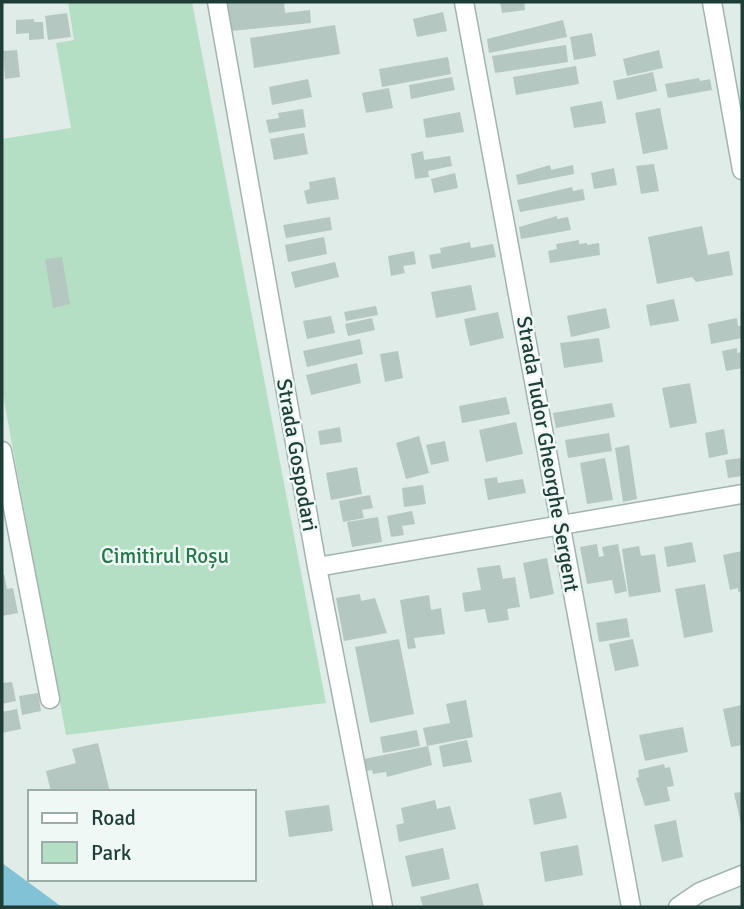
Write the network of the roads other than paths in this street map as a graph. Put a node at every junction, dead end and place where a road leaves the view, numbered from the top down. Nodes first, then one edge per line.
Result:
1 (217, 2) edge
2 (464, 2) edge
3 (712, 2) edge
4 (742, 170) edge
5 (2, 451) edge
6 (742, 494) edge
7 (561, 526) junction
8 (317, 567) junction
9 (50, 699) dead end
10 (742, 875) edge
11 (383, 907) edge
12 (631, 907) edge
13 (678, 907) edge

1 - 8 street, Strada Gospodari
2 - 7 street, Strada Tudor Gheorghe Sergent
3 - 4 street
5 - 9 street
6 - 7 street
7 - 8 street
7 - 12 street, Strada Tudor Gheorghe Sergent
8 - 11 street, Strada Gospodari
10 - 13 street

